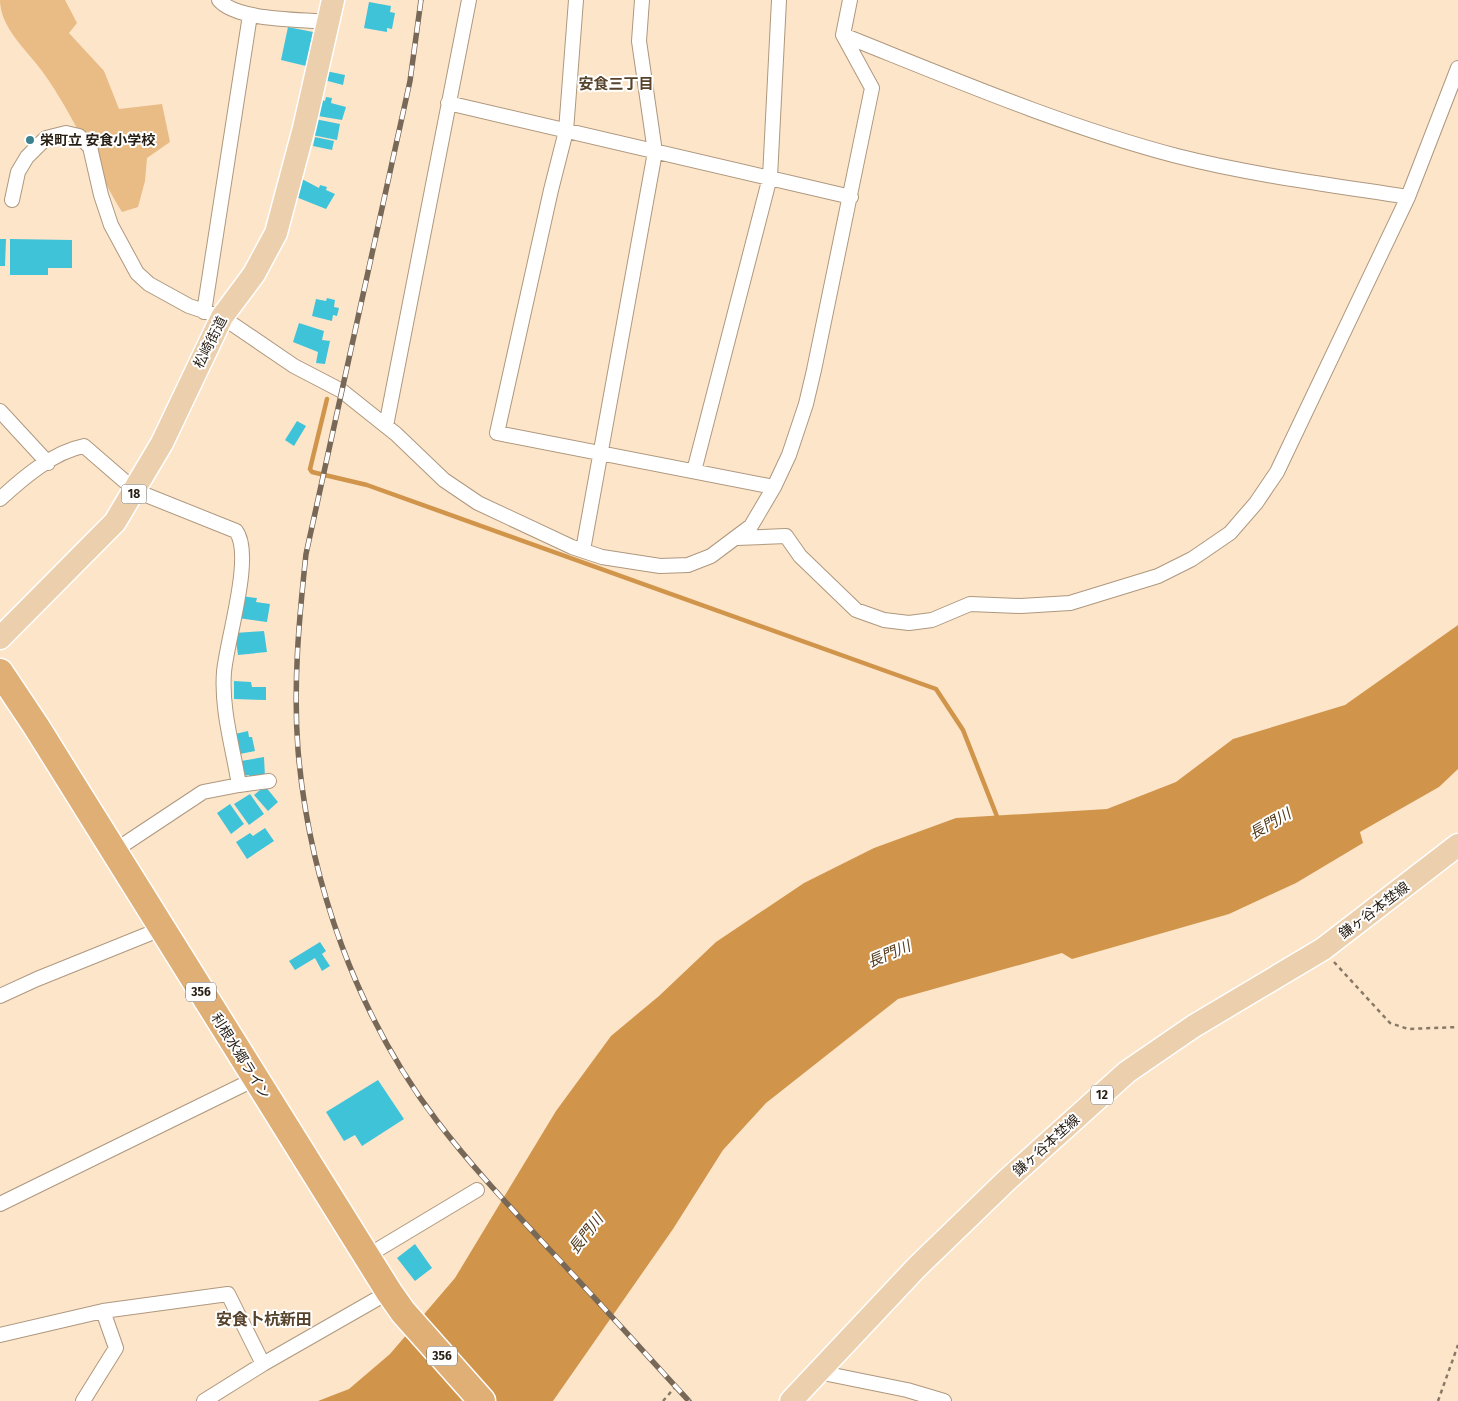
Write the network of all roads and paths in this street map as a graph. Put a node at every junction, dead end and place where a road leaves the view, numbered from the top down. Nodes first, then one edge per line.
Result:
1 (219, 0) edge
2 (333, 0) edge
3 (469, 0) edge
4 (576, 0) edge
5 (642, 0) edge
6 (780, 0) edge
7 (850, 0) edge
8 (250, 15) junction
9 (328, 22) junction
10 (843, 35) junction
11 (1458, 68) edge
12 (448, 103) junction
13 (566, 131) junction
14 (656, 152) junction
15 (769, 178) junction
16 (851, 197) junction
17 (1408, 197) junction
18 (12, 200) dead end
19 (213, 314) junction
20 (0, 411) edge
21 (386, 426) junction
22 (599, 452) junction
23 (48, 463) junction
24 (694, 471) junction
25 (774, 487) junction
26 (136, 491) junction
27 (0, 499) edge
28 (737, 538) junction
29 (583, 550) junction
30 (0, 638) edge
31 (0, 672) edge
32 (269, 781) dead end
33 (238, 785) junction
34 (1458, 845) edge
35 (114, 851) junction
36 (161, 929) junction
37 (1323, 949) junction
38 (0, 996) edge
39 (1458, 1027) edge
40 (255, 1079) junction
41 (477, 1190) dead end
42 (0, 1204) edge
43 (367, 1256) junction
44 (396, 1302) junction
45 (103, 1311) junction
46 (0, 1335) edge
47 (1458, 1345) edge
48 (263, 1364) junction
49 (818, 1372) junction
50 (676, 1386) dead end
51 (907, 1396) edge
52 (82, 1401) edge
53 (204, 1401) edge
54 (482, 1401) edge
55 (662, 1401) edge
56 (791, 1401) edge
57 (944, 1401) edge
58 (1438, 1401) edge

1 - 8 street
2 - 9 main road, 松崎街道 / 18
3 - 12 street
4 - 13 street
5 - 14 street
6 - 15 street
7 - 10 street
8 - 9 street
8 - 19 street
9 - 19 main road, 松崎街道 / 18
10 - 16 street
10 - 17 street
11 - 17 street
12 - 13 street
12 - 21 street
13 - 14 street
13 - 22 street
14 - 15 street
14 - 22 street
15 - 16 street
15 - 24 street
16 - 25 street
17 - 28 street
18 - 19 street
19 - 21 street
19 - 26 main road, 松崎街道 / 18
20 - 23 street
21 - 29 street
22 - 24 street
22 - 29 street
23 - 26 street
23 - 27 street
24 - 25 street
25 - 28 street
26 - 30 main road, 松崎街道 / 18
26 - 33 street
28 - 29 street
31 - 35 highway, 利根水郷ライン / 356
32 - 33 street
33 - 35 street
34 - 37 main road, 鎌ヶ谷本埜線 / 12
35 - 36 highway, 利根水郷ライン / 356
36 - 38 street
36 - 40 highway, 利根水郷ライン / 356
37 - 39 path
37 - 49 main road, 鎌ヶ谷本埜線 / 12
40 - 42 street
40 - 43 highway, 利根水郷ライン / 356
41 - 43 street
43 - 44 highway, 利根水郷ライン / 356
44 - 48 street
44 - 54 highway, 利根水郷ライン / 356
45 - 46 street
45 - 48 street
45 - 52 street
47 - 58 path
48 - 53 street
49 - 51 street
49 - 56 main road, 鎌ヶ谷本埜線 / 12
50 - 55 path
51 - 57 street

